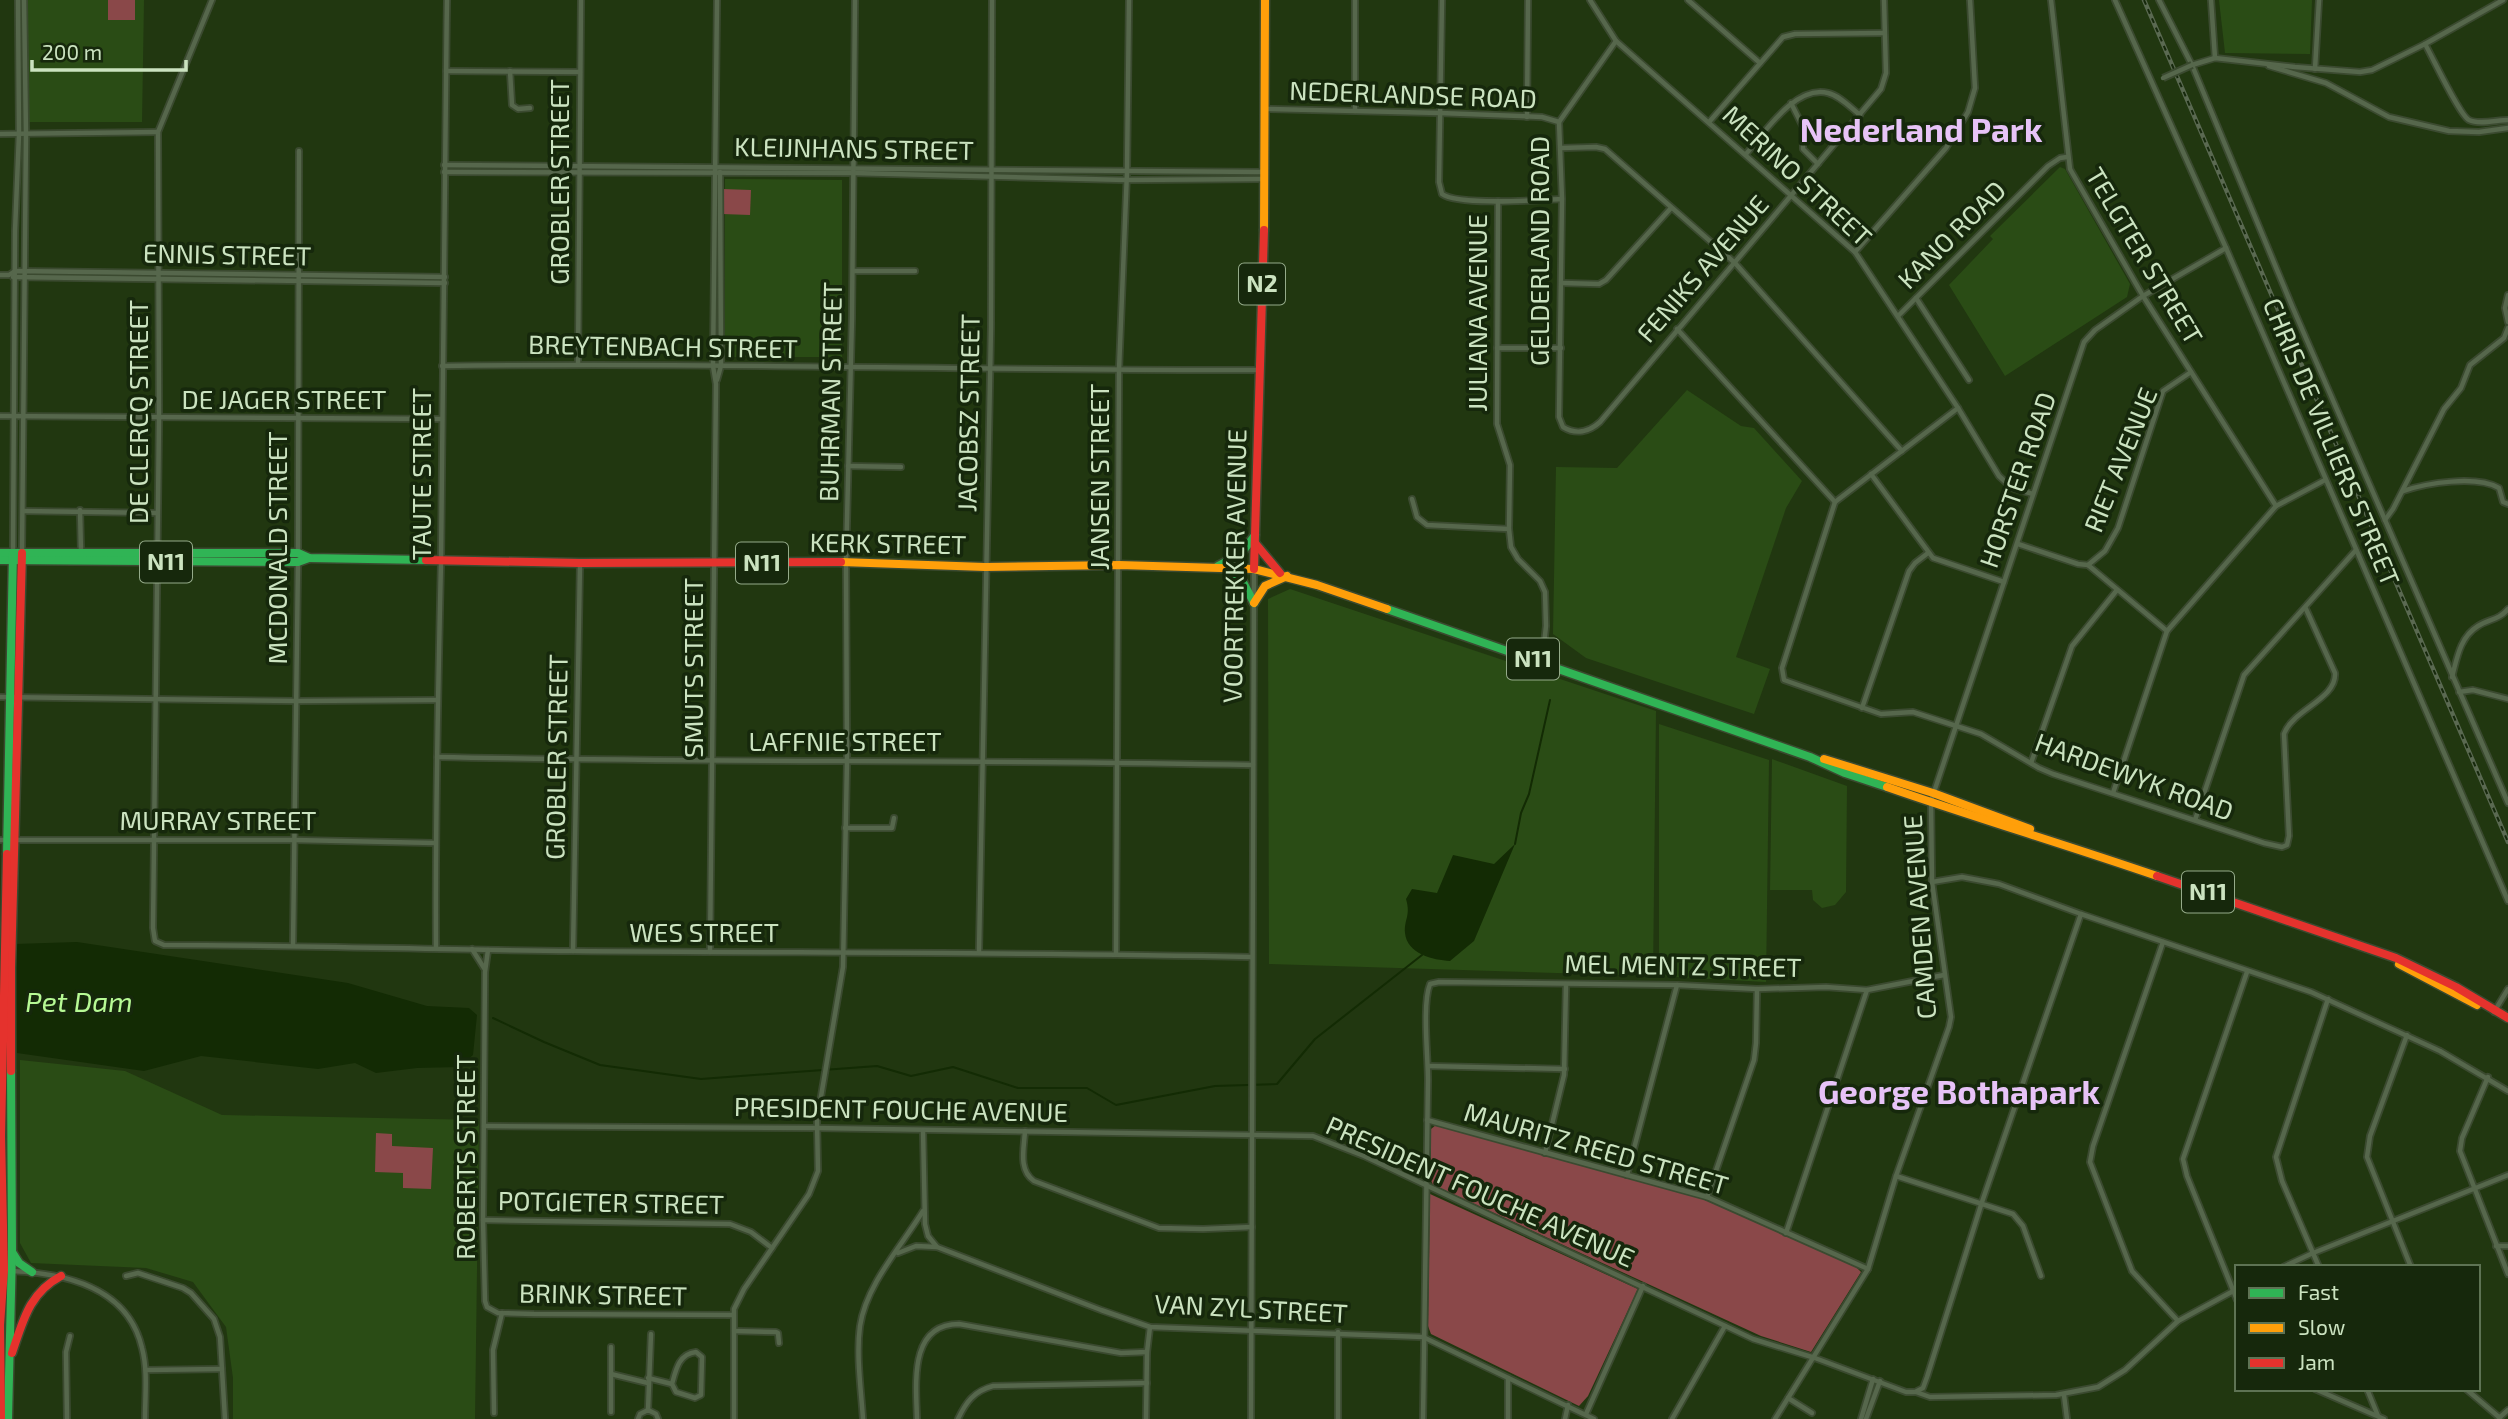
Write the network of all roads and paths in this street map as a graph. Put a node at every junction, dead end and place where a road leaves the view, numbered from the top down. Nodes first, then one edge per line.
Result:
1 (18, 0) edge
2 (24, 0) edge
3 (212, 0) edge
4 (447, 0) edge
5 (580, 0) edge
6 (717, 0) edge
7 (855, 0) edge
8 (992, 0) edge
9 (1129, 0) edge
10 (1265, 0) edge
11 (1355, 0) edge
12 (1442, 0) edge
13 (1528, 0) edge
14 (1590, 0) edge
15 (1688, 0) edge
16 (1884, 0) edge
17 (1969, 0) edge
18 (2051, 0) edge
19 (2115, 0) edge
20 (2159, 0) edge
21 (2211, 0) edge
22 (2319, 0) edge
23 (2503, 0) edge
24 (1884, 33) junction
25 (1616, 41) junction
26 (2425, 44) junction
27 (2215, 58) junction
28 (1760, 62) junction
29 (2265, 64) junction
30 (2192, 65) junction
31 (2315, 69) junction
32 (446, 71) junction
33 (510, 71) junction
34 (580, 72) junction
35 (2152, 83) junction
36 (1791, 103) junction
37 (530, 108) dead end
38 (1266, 109) junction
39 (1355, 111) junction
40 (1440, 113) junction
41 (1860, 115) junction
42 (1527, 117) junction
43 (2508, 120) edge
44 (1710, 121) junction
45 (1559, 122) junction
46 (2508, 128) edge
47 (158, 132) junction
48 (0, 134) edge
49 (19, 134) junction
50 (26, 134) junction
51 (1561, 148) junction
52 (299, 151) dead end
53 (1746, 154) junction
54 (2067, 157) junction
55 (1818, 164) junction
56 (444, 165) junction
57 (579, 169) junction
58 (717, 170) junction
59 (854, 170) junction
60 (991, 170) junction
61 (444, 172) junction
62 (1127, 172) junction
63 (1263, 175) junction
64 (991, 177) junction
65 (1126, 180) junction
66 (1792, 195) junction
67 (1562, 200) junction
68 (1498, 201) junction
69 (1671, 208) junction
70 (2226, 248) junction
71 (1855, 252) junction
72 (1735, 263) junction
73 (15, 271) junction
74 (853, 271) junction
75 (915, 271) dead end
76 (24, 272) junction
77 (159, 273) junction
78 (0, 275) edge
79 (9, 275) junction
80 (15, 278) junction
81 (24, 278) junction
82 (299, 278) junction
83 (159, 280) junction
84 (445, 280) junction
85 (1562, 283) junction
86 (2508, 295) edge
87 (2143, 296) junction
88 (1916, 298) junction
89 (1898, 316) junction
90 (2508, 322) edge
91 (2508, 328) edge
92 (1677, 329) junction
93 (1497, 348) junction
94 (1561, 348) junction
95 (578, 364) junction
96 (442, 366) junction
97 (713, 366) junction
98 (721, 366) junction
99 (850, 368) junction
100 (989, 370) junction
101 (1119, 370) junction
102 (1261, 370) junction
103 (2191, 372) junction
104 (1969, 380) dead end
105 (716, 384) junction
106 (1958, 408) junction
107 (0, 416) edge
108 (15, 416) junction
109 (22, 416) junction
110 (159, 419) junction
111 (297, 419) junction
112 (442, 419) junction
113 (1570, 431) joint
114 (1902, 451) junction
115 (848, 466) junction
116 (901, 467) dead end
117 (1871, 474) junction
118 (2325, 480) junction
119 (2402, 491) junction
120 (2033, 494) junction
121 (1412, 499) dead end
122 (1835, 502) junction
123 (2508, 504) edge
124 (2276, 506) junction
125 (80, 510) junction
126 (23, 511) junction
127 (157, 513) junction
128 (2385, 520) junction
129 (1509, 529) junction
130 (1256, 533) junction
131 (1255, 543) junction
132 (2018, 544) junction
133 (2356, 550) junction
134 (0, 553) edge
135 (81, 553) junction
136 (1928, 554) junction
137 (18, 557) junction
138 (157, 558) junction
139 (298, 558) junction
140 (0, 560) edge
141 (441, 561) junction
142 (846, 562) junction
143 (580, 563) junction
144 (714, 563) junction
145 (1119, 565) junction
146 (2088, 565) junction
147 (985, 567) junction
148 (1219, 567) junction
149 (1254, 569) junction
150 (1285, 575) junction
151 (2004, 582) junction
152 (2117, 590) junction
153 (1254, 603) junction
154 (2306, 609) junction
155 (2508, 609) edge
156 (2167, 631) junction
157 (1542, 663) junction
158 (2452, 678) junction
159 (2459, 692) junction
160 (9, 697) edge
161 (438, 699) junction
162 (2508, 699) edge
163 (156, 700) junction
164 (297, 701) junction
165 (1862, 708) junction
166 (1954, 725) junction
167 (437, 757) junction
168 (576, 760) junction
169 (712, 761) junction
170 (847, 761) junction
171 (981, 761) junction
172 (1118, 762) junction
173 (2031, 764) junction
174 (1253, 765) junction
175 (2113, 793) junction
176 (1932, 797) junction
177 (2508, 803) edge
178 (894, 818) dead end
179 (2195, 821) junction
180 (845, 828) junction
181 (155, 839) junction
182 (7, 840) edge
183 (295, 840) junction
184 (435, 843) junction
185 (1932, 882) junction
186 (2508, 901) edge
187 (2081, 914) junction
188 (2163, 942) junction
189 (157, 943) joint
190 (293, 945) junction
191 (436, 948) junction
192 (472, 949) junction
193 (488, 950) junction
194 (573, 951) junction
195 (710, 952) junction
196 (979, 952) junction
197 (842, 953) junction
198 (1116, 954) junction
199 (1251, 957) junction
200 (485, 972) junction
201 (2247, 972) junction
202 (1944, 975) junction
203 (1566, 985) junction
204 (1678, 985) junction
205 (1757, 989) junction
206 (2508, 989) edge
207 (1867, 990) junction
208 (2328, 999) junction
209 (2494, 1012) junction
210 (2508, 1020) edge
211 (2407, 1035) junction
212 (5, 1058) edge
213 (1428, 1066) junction
214 (1565, 1069) junction
215 (2488, 1077) junction
216 (2508, 1091) edge
217 (1427, 1120) junction
218 (484, 1126) junction
219 (817, 1128) junction
220 (923, 1130) junction
221 (1024, 1131) junction
222 (1253, 1133) junction
223 (1545, 1153) junction
224 (1627, 1175) junction
225 (2508, 1175) edge
226 (1896, 1177) junction
227 (1425, 1185) junction
228 (2473, 1188) junction
229 (1707, 1197) junction
230 (1982, 1202) junction
231 (923, 1211) junction
232 (483, 1220) junction
233 (2393, 1222) junction
234 (1252, 1227) junction
235 (1786, 1233) junction
236 (2497, 1246) junction
237 (2508, 1246) edge
238 (937, 1247) junction
239 (772, 1248) junction
240 (12, 1252) junction
241 (897, 1253) junction
242 (2313, 1253) junction
243 (2287, 1265) edge
244 (2318, 1265) edge
245 (2410, 1265) edge
246 (1868, 1269) junction
247 (7, 1270) junction
248 (32, 1272) junction
249 (2508, 1274) edge
250 (61, 1276) junction
251 (126, 1276) dead end
252 (2041, 1276) dead end
253 (1643, 1286) junction
254 (2235, 1290) edge
255 (485, 1293) joint
256 (29, 1307) junction
257 (502, 1313) junction
258 (733, 1315) junction
259 (2178, 1321) junction
260 (10, 1322) junction
261 (1725, 1326) junction
262 (1150, 1327) junction
263 (1251, 1329) junction
264 (734, 1331) junction
265 (1338, 1332) junction
266 (650, 1334) dead end
267 (70, 1336) dead end
268 (1423, 1337) junction
269 (779, 1343) dead end
270 (611, 1347) dead end
271 (1147, 1352) junction
272 (10, 1358) junction
273 (1815, 1358) junction
274 (222, 1369) junction
275 (146, 1370) junction
276 (611, 1374) junction
277 (1508, 1377) junction
278 (1873, 1379) junction
279 (648, 1380) junction
280 (1880, 1381) junction
281 (0, 1382) edge
282 (1147, 1383) junction
283 (672, 1384) junction
284 (2320, 1391) edge
285 (2368, 1391) edge
286 (2468, 1391) edge
287 (1916, 1392) junction
288 (2064, 1395) junction
289 (1788, 1398) junction
290 (1568, 1405) junction
291 (648, 1410) junction
292 (2508, 1410) edge
293 (611, 1412) dead end
294 (494, 1413) dead end
295 (1812, 1413) dead end
296 (1586, 1414) junction
297 (2378, 1416) junction
298 (1, 1419) edge
299 (8, 1419) edge
300 (67, 1419) edge
301 (145, 1419) edge
302 (225, 1419) edge
303 (638, 1419) edge
304 (659, 1419) edge
305 (734, 1419) edge
306 (863, 1419) edge
307 (917, 1419) edge
308 (958, 1419) edge
309 (1146, 1419) edge
310 (1251, 1419) edge
311 (1338, 1419) edge
312 (1423, 1419) edge
313 (1508, 1419) edge
314 (1565, 1419) edge
315 (1594, 1419) edge
316 (1672, 1419) edge
317 (1775, 1419) edge
318 (1861, 1419) edge
319 (1866, 1419) edge
320 (2067, 1419) edge
321 (2384, 1419) edge
322 (2499, 1419) edge

1 - 49 street
2 - 50 street
3 - 47 street
4 - 32 street, TAUTE STREET
5 - 34 street, GROBLER STREET
6 - 58 street, SMUTS STREET
7 - 59 street, BUHRMAN STREET
8 - 60 street, JACOBSZ STREET
9 - 62 street, JANSEN STREET
10 - 38 highway, VOORTREKKER AVENUE / N2
11 - 39 street
12 - 40 street
13 - 42 street
14 - 25 street, MERINO STREET
15 - 28 street
16 - 24 street, FENIKS AVENUE
17 - 71 street
18 - 54 street, TELGTER STREET
19 - 35 street, CHRIS DE VILLIERS STREET
20 - 30 street
21 - 27 street
22 - 31 street
23 - 26 street
24 - 28 street
24 - 41 street, FENIKS AVENUE
25 - 44 street, MERINO STREET
25 - 45 street, GELDERLAND ROAD
26 - 31 street
26 - 43 street
27 - 29 street
27 - 30 street
28 - 44 street
29 - 31 street
29 - 46 street
30 - 35 street, bridge
30 - 128 street
32 - 33 street
32 - 56 street, TAUTE STREET
33 - 34 street
33 - 37 street
34 - 57 street, GROBLER STREET
35 - 70 street, CHRIS DE VILLIERS STREET
36 - 41 street
36 - 53 street
36 - 55 street
38 - 39 street, NEDERLANDSE ROAD
38 - 63 highway, VOORTREKKER AVENUE / N2
39 - 40 street, NEDERLANDSE ROAD
40 - 42 street, NEDERLANDSE ROAD
40 - 68 street
41 - 55 street, FENIKS AVENUE
42 - 45 street, NEDERLANDSE ROAD
44 - 53 street, MERINO STREET
45 - 51 street, GELDERLAND ROAD
47 - 50 street
47 - 77 street, DE CLERCQ STREET
48 - 49 street
49 - 50 street
49 - 73 street
50 - 76 street
51 - 67 street, GELDERLAND ROAD
51 - 69 street
52 - 82 street, MCDONALD STREET
53 - 66 street, MERINO STREET
54 - 87 street, TELGTER STREET
54 - 88 street, KANO ROAD
55 - 66 street, FENIKS AVENUE
56 - 57 street, KLEIJNHANS STREET
56 - 61 street, TAUTE STREET
57 - 58 street, KLEIJNHANS STREET
57 - 61 street, KLEIJNHANS STREET
57 - 95 street, GROBLER STREET
58 - 59 street, KLEIJNHANS STREET
58 - 97 street, SMUTS STREET
58 - 98 street, SMUTS STREET
59 - 60 street, KLEIJNHANS STREET
59 - 64 street, KLEIJNHANS STREET
59 - 74 street, BUHRMAN STREET
60 - 62 street, KLEIJNHANS STREET
60 - 64 street, JACOBSZ STREET
61 - 84 street, TAUTE STREET
62 - 63 street, KLEIJNHANS STREET
62 - 65 street, JANSEN STREET
63 - 65 street, KLEIJNHANS STREET
63 - 102 highway, VOORTREKKER AVENUE / N2
64 - 65 street, KLEIJNHANS STREET
64 - 100 street, JACOBSZ STREET
65 - 101 street, JANSEN STREET
66 - 71 street, MERINO STREET
66 - 72 street, FENIKS AVENUE
67 - 68 street
67 - 85 street, GELDERLAND ROAD
68 - 93 street, JULIANA AVENUE
69 - 72 street
69 - 85 street
70 - 87 street, HORSTER ROAD
70 - 118 street, CHRIS DE VILLIERS STREET
71 - 89 street, MERINO STREET
72 - 92 street, FENIKS AVENUE
72 - 114 street
73 - 76 street, ENNIS STREET
73 - 79 street
73 - 80 street
74 - 75 street
74 - 99 street, BUHRMAN STREET
76 - 77 street, ENNIS STREET
76 - 81 street
77 - 82 street, ENNIS STREET
77 - 83 street, DE CLERCQ STREET
78 - 79 street, ENNIS STREET
79 - 80 street, ENNIS STREET
80 - 81 street, ENNIS STREET
80 - 108 street
81 - 83 street, ENNIS STREET
81 - 109 street
82 - 83 street, ENNIS STREET
82 - 84 street, ENNIS STREET
82 - 111 street, MCDONALD STREET
83 - 110 street, DE CLERCQ STREET
84 - 96 street, TAUTE STREET
85 - 94 street, GELDERLAND ROAD
86 - 90 street
87 - 103 street, TELGTER STREET
87 - 120 street, HORSTER ROAD
88 - 89 street, KANO ROAD
88 - 104 street
89 - 106 street, MERINO STREET
91 - 119 street
92 - 113 street, FENIKS AVENUE
92 - 122 street
93 - 94 street
93 - 129 street, JULIANA AVENUE
94 - 113 street, GELDERLAND ROAD
95 - 96 street, BREYTENBACH STREET
95 - 97 street, BREYTENBACH STREET
96 - 112 street, TAUTE STREET
97 - 98 street, BREYTENBACH STREET
97 - 105 street, SMUTS STREET
98 - 99 street, BREYTENBACH STREET
98 - 105 street, SMUTS STREET
99 - 100 street, BREYTENBACH STREET
99 - 115 street, BUHRMAN STREET
100 - 101 street, BREYTENBACH STREET
100 - 147 street, JACOBSZ STREET
101 - 102 street, BREYTENBACH STREET
101 - 145 street, JANSEN STREET
102 - 130 highway, VOORTREKKER AVENUE / N2
103 - 124 street, TELGTER STREET
103 - 146 street, RIET AVENUE
105 - 144 street, SMUTS STREET
106 - 114 street
106 - 120 street, MERINO STREET
107 - 108 street, DE JAGER STREET
108 - 109 street, DE JAGER STREET
108 - 137 street
109 - 110 street, DE JAGER STREET
109 - 126 street
110 - 111 street, DE JAGER STREET
110 - 127 street, DE CLERCQ STREET
111 - 112 street, DE JAGER STREET
111 - 139 street, MCDONALD STREET
112 - 141 street, TAUTE STREET
114 - 117 street
115 - 116 street
115 - 142 street, BUHRMAN STREET
117 - 122 street
117 - 136 street
118 - 124 street
118 - 133 street, CHRIS DE VILLIERS STREET
119 - 123 street
119 - 128 street
120 - 132 street, HORSTER ROAD
121 - 129 street
122 - 165 street, HARDEWYK ROAD
124 - 156 street
125 - 126 street
125 - 127 street
125 - 135 street
126 - 137 street
127 - 138 street, DE CLERCQ STREET
128 - 158 street
129 - 157 street, JULIANA AVENUE
130 - 131 highway, VOORTREKKER AVENUE / N2
130 - 148 highway
131 - 149 highway, VOORTREKKER AVENUE / N2
131 - 150 highway
132 - 146 street
132 - 151 street, HORSTER ROAD
133 - 154 street
133 - 186 street, CHRIS DE VILLIERS STREET
134 - 137 highway, KERK STREET / N11
135 - 137 highway, KERK STREET / N11
135 - 138 highway, KERK STREET / N11
136 - 151 street
136 - 165 street
137 - 138 highway, KERK STREET / N11
137 - 140 highway, KERK STREET / N11
137 - 160 highway
138 - 139 highway, KERK STREET / N11
138 - 163 street, DE CLERCQ STREET
139 - 141 highway, KERK STREET / N11
139 - 164 street, MCDONALD STREET
141 - 143 highway, KERK STREET / N11
141 - 161 street, TAUTE STREET
142 - 144 highway, KERK STREET / N11
142 - 147 highway, KERK STREET / N11
142 - 170 street, BUHRMAN STREET
143 - 144 highway, KERK STREET / N11
143 - 168 street, GROBLER STREET
144 - 169 street, SMUTS STREET
145 - 147 highway, KERK STREET / N11
145 - 148 highway, KERK STREET / N11
145 - 172 street, JANSEN STREET
146 - 152 street
147 - 171 street, JACOBSZ STREET
148 - 149 highway, KERK STREET / N11
148 - 153 highway
149 - 150 highway, N11
149 - 153 street, VOORTREKKER AVENUE
150 - 153 highway
150 - 157 highway, N11
151 - 166 street, HORSTER ROAD
152 - 156 street
152 - 173 street
153 - 174 street, VOORTREKKER AVENUE
154 - 179 street
154 - 179 street, HARDEWYK ROAD
155 - 158 street
156 - 175 street
157 - 176 highway, N11
158 - 159 street
159 - 162 street
159 - 177 street
160 - 163 street
160 - 182 highway
161 - 164 street
161 - 167 street, TAUTE STREET
163 - 164 street
163 - 181 street, DE CLERCQ STREET
164 - 183 street, MCDONALD STREET
165 - 166 street, HARDEWYK ROAD
166 - 173 street, HARDEWYK ROAD
166 - 176 street, HORSTER ROAD
167 - 168 street, LAFFNIE STREET
167 - 184 street, TAUTE STREET
168 - 169 street, LAFFNIE STREET
168 - 194 street, GROBLER STREET
169 - 170 street, LAFFNIE STREET
169 - 195 street, SMUTS STREET
170 - 171 street, LAFFNIE STREET
170 - 180 street, BUHRMAN STREET
171 - 172 street, LAFFNIE STREET
171 - 196 street, JACOBSZ STREET
172 - 174 street, LAFFNIE STREET
172 - 198 street, JANSEN STREET
173 - 175 street, HARDEWYK ROAD
174 - 199 street, VOORTREKKER AVENUE
175 - 179 street, HARDEWYK ROAD
176 - 185 street, CAMDEN AVENUE
176 - 209 highway, N11
178 - 180 street
180 - 197 street, BUHRMAN STREET
181 - 182 street, MURRAY STREET
181 - 183 street, MURRAY STREET
181 - 189 street, DE CLERCQ STREET
182 - 212 highway
183 - 184 street, MURRAY STREET
183 - 190 street, MCDONALD STREET
184 - 191 street, TAUTE STREET
185 - 187 street
185 - 202 street, CAMDEN AVENUE
187 - 188 street
187 - 230 street
188 - 201 street
188 - 259 street
189 - 190 street, WES STREET
190 - 191 street, WES STREET
191 - 192 street, WES STREET
192 - 193 street, WES STREET
192 - 200 street
193 - 194 street, WES STREET
193 - 200 street, ROBERTS STREET
194 - 195 street, WES STREET
195 - 197 street, WES STREET
196 - 197 street, WES STREET
196 - 198 street, WES STREET
197 - 219 street, BUHRMAN STREET
198 - 199 street, WES STREET
199 - 222 street, VOORTREKKER AVENUE
200 - 218 street, ROBERTS STREET
201 - 208 street
201 - 254 street
202 - 207 street, MEL MENTZ STREET
202 - 226 street, CAMDEN AVENUE
203 - 204 street, MEL MENTZ STREET
203 - 213 street, MEL MENTZ STREET
203 - 214 street
204 - 205 street, MEL MENTZ STREET
204 - 224 street
205 - 207 street, MEL MENTZ STREET
205 - 229 street
206 - 209 street
207 - 235 street
208 - 211 street
208 - 242 street
209 - 210 highway, N11
211 - 215 street
211 - 233 street
212 - 240 highway
212 - 247 highway
213 - 214 street
213 - 217 street
214 - 223 street
215 - 216 street
215 - 228 street
217 - 223 street, MAURITZ REED STREET
217 - 227 street
218 - 219 street, PRESIDENT FOUCHE AVENUE
218 - 232 street, ROBERTS STREET
219 - 220 street, PRESIDENT FOUCHE AVENUE
219 - 239 street, BUHRMAN STREET
220 - 221 street, PRESIDENT FOUCHE AVENUE
220 - 231 street
221 - 222 street, PRESIDENT FOUCHE AVENUE
221 - 234 street
222 - 227 street, PRESIDENT FOUCHE AVENUE
222 - 234 street, VOORTREKKER AVENUE
223 - 224 street, MAURITZ REED STREET
224 - 229 street, MAURITZ REED STREET
225 - 228 street
226 - 230 street
226 - 246 street, CAMDEN AVENUE
227 - 253 street, PRESIDENT FOUCHE AVENUE
227 - 268 street
228 - 233 street
228 - 236 street
229 - 235 street, MAURITZ REED STREET
230 - 252 street
230 - 287 street
231 - 238 street
231 - 241 street
232 - 239 street, POTGIETER STREET
232 - 255 street, ROBERTS STREET
233 - 242 street
233 - 245 street
234 - 263 street, VOORTREKKER AVENUE
235 - 246 street, MAURITZ REED STREET
236 - 237 street
236 - 249 street
238 - 241 street
238 - 262 street, VAN ZYL STREET
239 - 258 street, BUHRMAN STREET
240 - 247 highway
240 - 248 highway
241 - 306 street
242 - 243 street
242 - 244 street
246 - 273 street, CAMDEN AVENUE
247 - 248 street
247 - 260 highway
247 - 281 highway
248 - 250 street
250 - 256 highway
250 - 275 street
251 - 274 street
253 - 261 street, PRESIDENT FOUCHE AVENUE
253 - 296 street
254 - 259 street, PRESIDENT FOUCHE AVENUE
255 - 257 street, BRINK STREET
256 - 260 highway
256 - 272 highway
257 - 258 street, BRINK STREET
257 - 294 street
258 - 264 street
259 - 288 street, PRESIDENT FOUCHE AVENUE
260 - 272 highway
261 - 273 street, PRESIDENT FOUCHE AVENUE
261 - 316 street
262 - 263 street, VAN ZYL STREET
262 - 271 street
263 - 265 street, VAN ZYL STREET
263 - 310 street, VOORTREKKER AVENUE
264 - 269 street
264 - 305 street
265 - 268 street, VAN ZYL STREET
265 - 311 street
266 - 279 street
267 - 300 street
268 - 277 street, VAN ZYL STREET
268 - 312 street
270 - 276 street
271 - 282 street
271 - 307 street
272 - 299 highway
273 - 278 street, PRESIDENT FOUCHE AVENUE
273 - 289 street, CAMDEN AVENUE
274 - 275 street
274 - 302 street
275 - 301 street
276 - 279 street
276 - 293 street
277 - 290 street, VAN ZYL STREET
277 - 313 street
278 - 280 street, PRESIDENT FOUCHE AVENUE
278 - 318 street
279 - 283 street
279 - 291 street
280 - 287 street, PRESIDENT FOUCHE AVENUE
280 - 319 street
281 - 298 highway
282 - 308 street
282 - 309 street
283 - 283 street
284 - 297 street
285 - 297 street
286 - 322 street
287 - 288 street, PRESIDENT FOUCHE AVENUE
288 - 320 street
289 - 295 street
289 - 317 street, CAMDEN AVENUE
290 - 296 street, VAN ZYL STREET
290 - 314 street
291 - 303 street
291 - 304 street
292 - 322 street
296 - 315 street, VAN ZYL STREET
297 - 321 street

